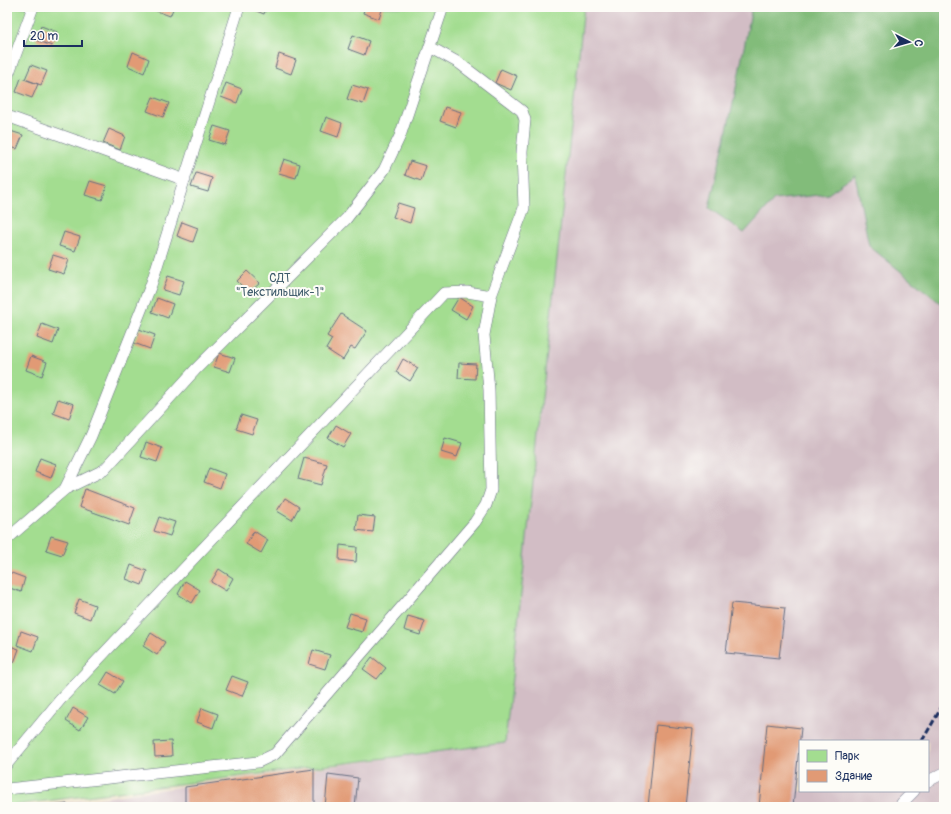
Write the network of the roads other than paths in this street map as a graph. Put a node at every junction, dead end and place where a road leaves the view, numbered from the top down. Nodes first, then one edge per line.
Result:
1 (33, 7) edge
2 (239, 7) edge
3 (443, 7) edge
4 (430, 47) junction
5 (7, 78) edge
6 (7, 116) edge
7 (185, 180) junction
8 (491, 296) junction
9 (65, 489) junction
10 (7, 539) edge
11 (7, 764) edge
12 (944, 773) edge
13 (929, 780) edge
14 (7, 789) edge
15 (913, 792) edge
16 (900, 807) edge

1 - 5 lane
2 - 7 lane
3 - 4 lane
4 - 8 lane
4 - 9 lane
6 - 7 lane
7 - 9 lane
8 - 11 lane
8 - 14 lane
9 - 10 lane
12 - 13 lane
15 - 16 lane

